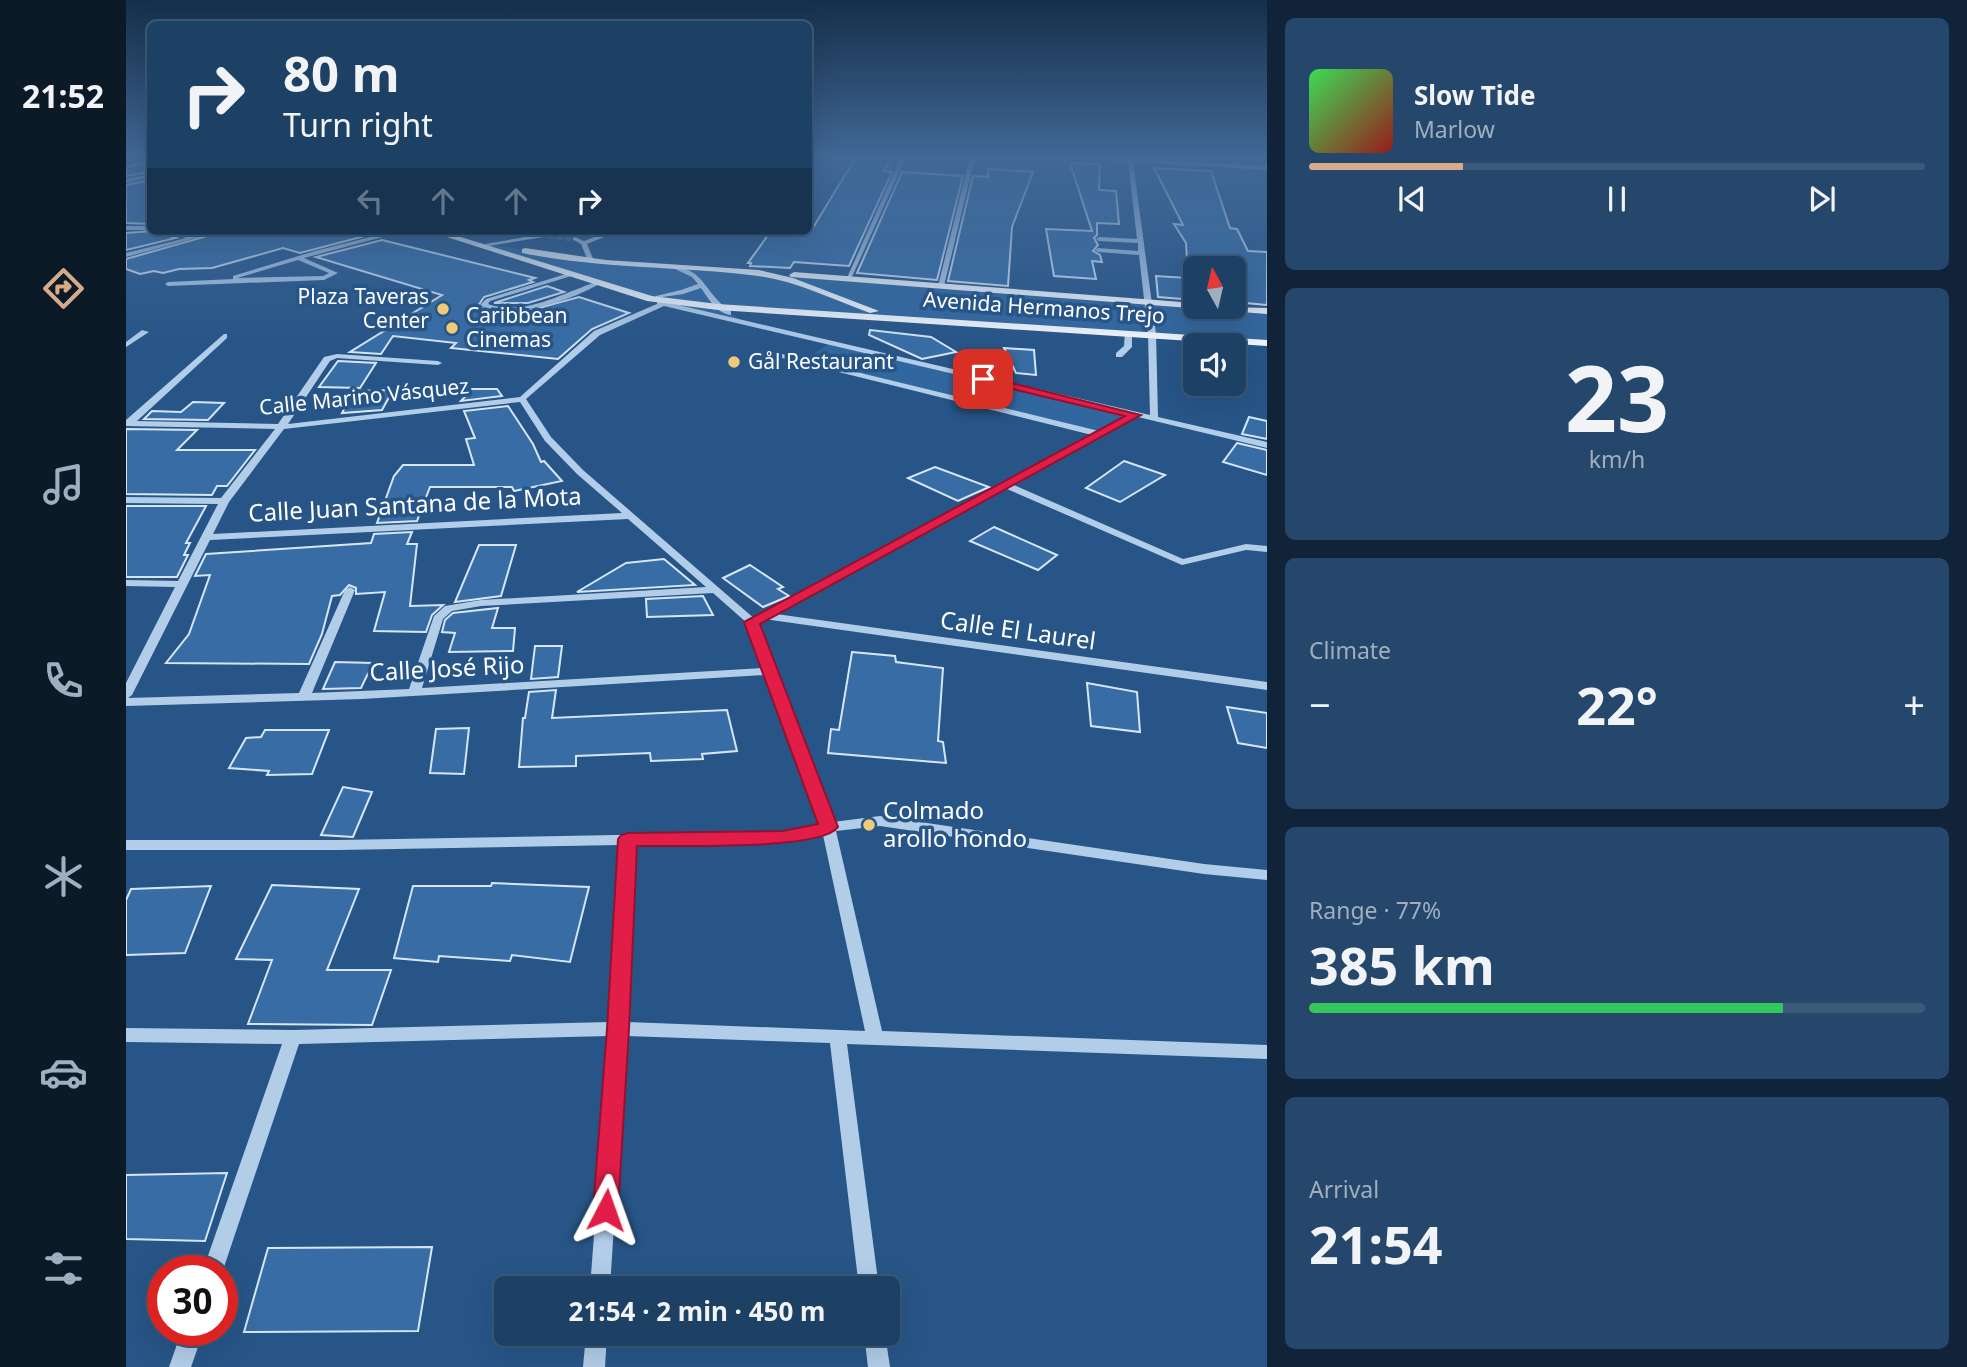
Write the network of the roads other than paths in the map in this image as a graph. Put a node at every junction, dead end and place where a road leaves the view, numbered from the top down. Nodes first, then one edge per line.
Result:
1 (875, 221) edge
2 (957, 221) edge
3 (1137, 221) edge
4 (126, 228) edge
5 (147, 228) edge
6 (180, 235) edge
7 (204, 235) edge
8 (384, 235) edge
9 (444, 235) edge
10 (548, 235) dead end
11 (605, 235) edge
12 (348, 236) dead end
13 (192, 238) junction
14 (456, 239) junction
15 (575, 239) tunnel mouth
16 (1099, 239) dead end
17 (1139, 241) junction
18 (584, 243) junction
19 (488, 244) junction
20 (331, 247) junction
21 (1098, 250) dead end
22 (1141, 253) junction
23 (126, 255) edge
24 (301, 259) junction
25 (591, 261) junction
26 (606, 263) junction
27 (675, 267) junction
28 (759, 273) junction
29 (569, 275) junction
30 (228, 279) junction
31 (848, 279) junction
32 (598, 283) junction
33 (168, 284) dead end
34 (702, 285) junction
35 (941, 286) junction
36 (650, 299) junction
37 (1147, 302) junction
38 (666, 303) junction
39 (1183, 305) edge
40 (718, 307) junction
41 (1246, 309) edge
42 (1267, 311) edge
43 (903, 319) junction
44 (763, 328) junction
45 (145, 332) dead end
46 (1128, 333) junction
47 (1152, 334) junction
48 (224, 336) dead end
49 (830, 343) junction
50 (1267, 343) edge
51 (126, 345) edge
52 (821, 349) dead end
53 (773, 353) dead end
54 (812, 355) dead end
55 (1119, 355) dead end
56 (803, 361) junction
57 (438, 363) dead end
58 (522, 399) junction
59 (1136, 415) junction
60 (1154, 419) junction
61 (128, 423) edge
62 (281, 427) junction
63 (1100, 434) junction
64 (1267, 445) edge
65 (1004, 484) junction
66 (126, 500) edge
67 (224, 501) junction
68 (628, 516) junction
69 (205, 537) junction
70 (1267, 549) edge
71 (126, 583) edge
72 (182, 584) junction
73 (350, 590) dead end
74 (715, 590) junction
75 (764, 616) junction
76 (752, 622) junction
77 (771, 671) junction
78 (1267, 686) edge
79 (414, 692) junction
80 (126, 695) edge
81 (304, 697) junction
82 (126, 702) edge
83 (828, 827) junction
84 (628, 839) junction
85 (126, 845) edge
86 (1267, 875) edge
87 (618, 1029) junction
88 (126, 1035) edge
89 (293, 1037) junction
90 (838, 1037) junction
91 (874, 1038) junction
92 (1267, 1052) edge
93 (218, 1255) edge
94 (601, 1276) edge
95 (868, 1276) edge
96 (187, 1346) edge
97 (596, 1346) edge
98 (876, 1346) edge
99 (180, 1367) edge
100 (594, 1367) edge
101 (879, 1367) edge

1 - 31 street
2 - 35 street
3 - 17 street
4 - 5 street
6 - 13 street
7 - 13 street
8 - 20 street
9 - 14 main road, Avenida Hermanos Trejo
10 - 19 street
11 - 18 street
12 - 20 street
13 - 23 street
14 - 19 main road, Avenida Hermanos Trejo
14 - 29 main road, Avenida Hermanos Trejo
15 - 18 street
16 - 17 street
17 - 22 street
18 - 25 street
19 - 25 main road, Avenida Hermanos Trejo
20 - 24 street
21 - 22 street
22 - 37 street
24 - 30 street
24 - 30 street
25 - 26 main road, Avenida Hermanos Trejo
26 - 27 main road, Avenida Hermanos Trejo
26 - 29 main road
27 - 28 main road, Avenida Hermanos Trejo
27 - 34 street
28 - 31 main road
28 - 43 main road, Avenida Hermanos Trejo
29 - 32 main road, Avenida Hermanos Trejo
29 - 32 street
30 - 33 street
31 - 35 main road
32 - 36 main road, Avenida Hermanos Trejo
34 - 36 street
34 - 40 street
35 - 37 main road
36 - 38 main road, Avenida Hermanos Trejo
37 - 39 main road
37 - 47 street
38 - 40 main road, Avenida Hermanos Trejo
38 - 44 street
38 - 58 street
40 - 43 main road, Avenida Hermanos Trejo
40 - 44 street
41 - 42 main road
43 - 46 main road, Avenida Hermanos Trejo
44 - 49 street
45 - 51 street
46 - 47 main road, Avenida Hermanos Trejo
46 - 55 street
47 - 50 main road, Avenida Hermanos Trejo
47 - 60 street
48 - 61 street
49 - 52 street
49 - 59 street
53 - 56 street
54 - 56 street
56 - 63 street
57 - 62 street
58 - 62 street, Calle Marino Vásquez
58 - 68 street
59 - 60 street
59 - 63 street
60 - 64 street
61 - 62 street, Calle Marino Vásquez
62 - 67 street
63 - 65 street
65 - 70 street
65 - 75 street
66 - 67 street
67 - 69 street
68 - 69 street, Calle Juan Santana de la Mota
68 - 74 street
69 - 72 street
71 - 72 street
72 - 80 street
73 - 81 street
74 - 76 street
74 - 79 street
75 - 76 street
75 - 78 street, Calle El Laurel
76 - 77 street
77 - 79 street, Calle José Rijo
77 - 83 street
79 - 81 street, Calle José Rijo
81 - 82 street, Calle José Rijo
83 - 84 street
83 - 86 street
83 - 91 street
84 - 85 street
84 - 87 street
87 - 89 street
87 - 90 street
87 - 94 street
88 - 89 street
89 - 93 street
90 - 91 street
90 - 95 street
91 - 92 street
96 - 99 street
97 - 100 street
98 - 101 street

